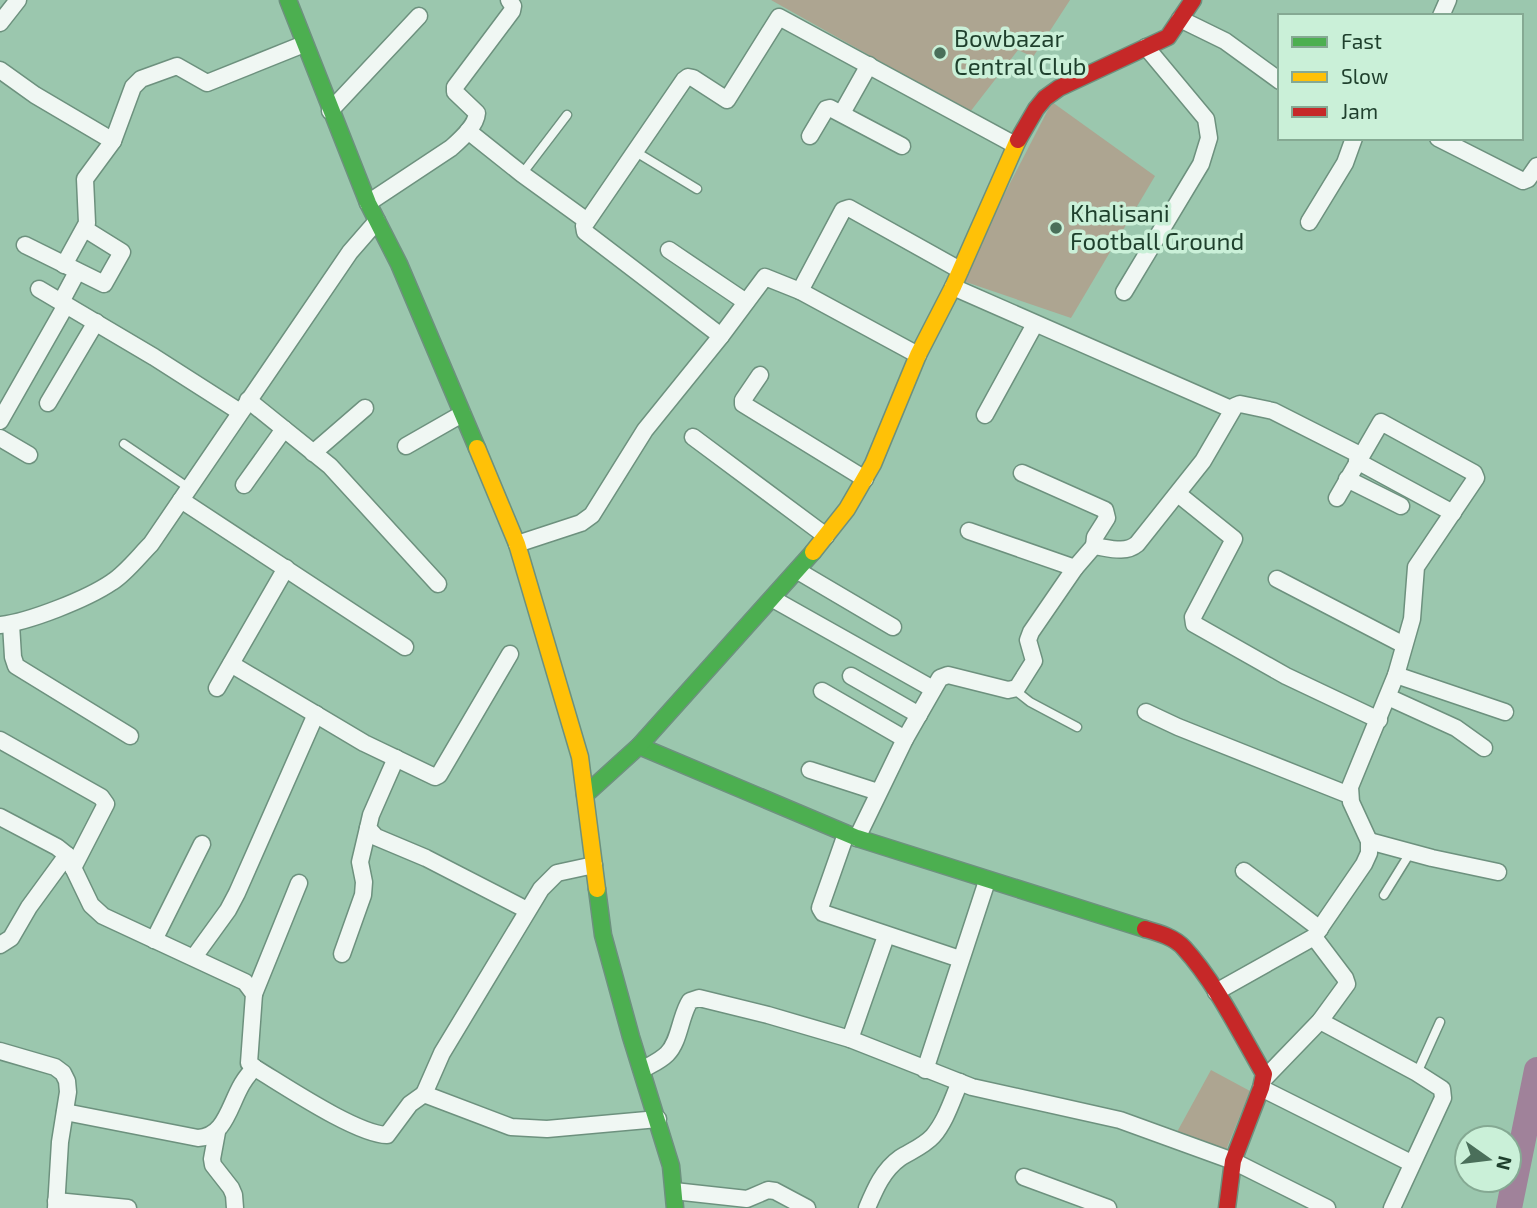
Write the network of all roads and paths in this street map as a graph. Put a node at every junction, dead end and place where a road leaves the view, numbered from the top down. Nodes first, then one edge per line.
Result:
1 (18, 0) edge
2 (288, 0) edge
3 (509, 0) edge
4 (1193, 0) edge
5 (419, 16) dead end
6 (1180, 19) junction
7 (0, 23) edge
8 (304, 44) junction
9 (1146, 47) junction
10 (869, 65) junction
11 (0, 70) edge
12 (1278, 80) edge
13 (330, 111) junction
14 (842, 113) junction
15 (566, 116) dead end
16 (468, 131) junction
17 (810, 135) dead end
18 (1353, 140) edge
19 (1442, 140) edge
20 (113, 141) junction
21 (1015, 145) junction
22 (902, 146) dead end
23 (636, 152) junction
24 (1537, 166) edge
25 (522, 174) junction
26 (697, 188) dead end
27 (368, 203) junction
28 (377, 221) junction
29 (587, 221) junction
30 (1309, 222) dead end
31 (85, 229) junction
32 (25, 245) dead end
33 (669, 250) dead end
34 (70, 269) junction
35 (960, 270) junction
36 (953, 287) junction
37 (39, 289) dead end
38 (800, 291) junction
39 (1124, 292) dead end
40 (746, 302) junction
41 (64, 303) junction
42 (96, 322) junction
43 (1035, 324) junction
44 (721, 336) junction
45 (918, 355) junction
46 (760, 375) dead end
47 (48, 403) dead end
48 (244, 406) junction
49 (365, 408) dead end
50 (1231, 409) junction
51 (462, 414) junction
52 (985, 415) dead end
53 (0, 421) edge
54 (284, 429) junction
55 (693, 437) dead end
56 (0, 438) edge
57 (124, 444) dead end
58 (406, 446) dead end
59 (313, 453) junction
60 (29, 455) dead end
61 (1359, 458) junction
62 (1023, 473) dead end
63 (865, 479) junction
64 (1347, 479) junction
65 (244, 485) dead end
66 (185, 494) junction
67 (1178, 494) junction
68 (1337, 498) dead end
69 (1401, 506) dead end
70 (1453, 513) junction
71 (969, 531) dead end
72 (825, 536) junction
73 (517, 544) junction
74 (1094, 546) junction
75 (286, 568) junction
76 (1075, 568) junction
77 (798, 571) junction
78 (1277, 579) dead end
79 (438, 584) dead end
80 (773, 599) junction
81 (5, 625) edge
82 (893, 627) dead end
83 (1404, 645) junction
84 (405, 647) dead end
85 (510, 654) dead end
86 (231, 664) junction
87 (1396, 675) junction
88 (851, 676) dead end
89 (217, 688) dead end
90 (933, 689) junction
91 (1014, 690) junction
92 (822, 691) dead end
93 (1388, 697) junction
94 (1146, 712) dead end
95 (1505, 712) dead end
96 (316, 714) junction
97 (919, 715) junction
98 (1378, 720) junction
99 (1077, 727) dead end
100 (130, 736) dead end
101 (905, 739) junction
102 (0, 740) edge
103 (639, 746) junction
104 (1484, 748) dead end
105 (396, 758) junction
106 (810, 770) dead end
107 (878, 792) junction
108 (585, 795) junction
109 (1349, 795) junction
110 (2, 823) edge
111 (368, 828) junction
112 (851, 836) junction
113 (1369, 841) junction
114 (202, 844) dead end
115 (1410, 853) junction
116 (70, 861) junction
117 (594, 864) junction
118 (1244, 871) dead end
119 (1498, 872) dead end
120 (987, 881) junction
121 (299, 883) dead end
122 (1384, 895) dead end
123 (527, 910) junction
124 (1317, 933) junction
125 (886, 936) junction
126 (154, 940) junction
127 (0, 945) edge
128 (342, 954) dead end
129 (194, 957) junction
130 (960, 959) junction
131 (1216, 992) junction
132 (254, 994) junction
133 (1320, 1020) junction
134 (1440, 1022) dead end
135 (850, 1039) junction
136 (0, 1051) edge
137 (255, 1068) junction
138 (642, 1070) junction
139 (925, 1070) junction
140 (1417, 1073) junction
141 (960, 1082) junction
142 (1262, 1083) junction
143 (424, 1094) junction
144 (65, 1112) junction
145 (657, 1119) junction
146 (217, 1132) junction
147 (1233, 1161) junction
148 (1411, 1163) junction
149 (1024, 1177) dead end
150 (674, 1200) edge
151 (56, 1205) edge
152 (128, 1208) edge
153 (235, 1208) edge
154 (807, 1208) edge
155 (867, 1208) edge
156 (1108, 1208) edge
157 (1227, 1208) edge
158 (1327, 1208) edge
159 (1392, 1208) edge

1 - 7 street
2 - 8 street
3 - 16 street
4 - 6 street
5 - 13 street
6 - 9 street
6 - 12 street
8 - 13 street
8 - 20 street
9 - 21 street
9 - 39 street
10 - 14 street
10 - 21 street
10 - 23 street
11 - 20 street
13 - 27 street
14 - 17 street
14 - 22 street
15 - 25 lane
16 - 25 street
16 - 27 street
18 - 30 street
19 - 24 street
20 - 31 street
21 - 35 street
23 - 26 lane
23 - 29 street
25 - 29 street
27 - 28 street
28 - 48 street
28 - 51 street
29 - 44 street
31 - 34 street
31 - 34 street
32 - 34 street
33 - 40 street
34 - 41 street
35 - 36 street
35 - 38 street
36 - 43 street
36 - 45 street
37 - 41 street
38 - 40 street
38 - 45 street
40 - 44 street
41 - 42 street
41 - 53 street
42 - 47 street
42 - 48 street
43 - 50 street
43 - 52 street
44 - 73 street
45 - 63 street
46 - 63 street
48 - 54 street
48 - 66 street
49 - 59 street
50 - 61 street
50 - 67 street
51 - 58 street
51 - 73 street
54 - 59 street
54 - 65 street
55 - 72 street
56 - 60 street
57 - 66 lane
59 - 79 street
61 - 64 street
61 - 70 street
61 - 70 street
62 - 74 street
63 - 72 street
64 - 68 street
64 - 69 street
66 - 75 street
66 - 81 street
67 - 74 street
67 - 98 street
70 - 83 street
71 - 76 street
72 - 77 street
73 - 108 street
74 - 76 street
75 - 84 street
75 - 86 street
76 - 91 street
77 - 80 street
77 - 82 street
78 - 83 street
80 - 90 street
80 - 103 street
81 - 100 street
83 - 87 street
85 - 105 street
86 - 89 street
86 - 96 street
87 - 93 street
87 - 95 street
88 - 97 street
90 - 91 street
90 - 97 street
91 - 99 lane
92 - 101 street
93 - 98 street
93 - 104 street
94 - 109 street
96 - 105 street
96 - 129 street
97 - 101 street
98 - 109 street
101 - 107 street
102 - 116 street
103 - 108 street
103 - 112 street
105 - 111 street
106 - 107 street
107 - 112 street
108 - 117 street
109 - 113 street
110 - 116 street
111 - 123 street
111 - 128 street
112 - 120 street
112 - 125 street
113 - 115 street
113 - 124 street
114 - 126 street
115 - 119 street
115 - 122 lane
116 - 126 street
116 - 127 street
117 - 123 street
117 - 138 street
118 - 124 street
120 - 130 street
120 - 131 street
121 - 132 street
123 - 143 street
124 - 131 street
124 - 133 street
125 - 130 street
125 - 135 street
126 - 129 street
129 - 132 street
130 - 139 street
131 - 142 street
132 - 137 street
133 - 140 street
133 - 142 street
134 - 140 lane
135 - 138 street
135 - 139 street
136 - 144 street
137 - 143 street
137 - 146 street
138 - 145 street
139 - 141 street
140 - 148 street
141 - 147 street
141 - 155 street
142 - 147 street
142 - 148 street
143 - 145 street
144 - 146 street
144 - 151 street
145 - 150 street
146 - 153 street
147 - 157 street
147 - 158 street
148 - 159 street
149 - 156 street
150 - 154 street
151 - 152 street

